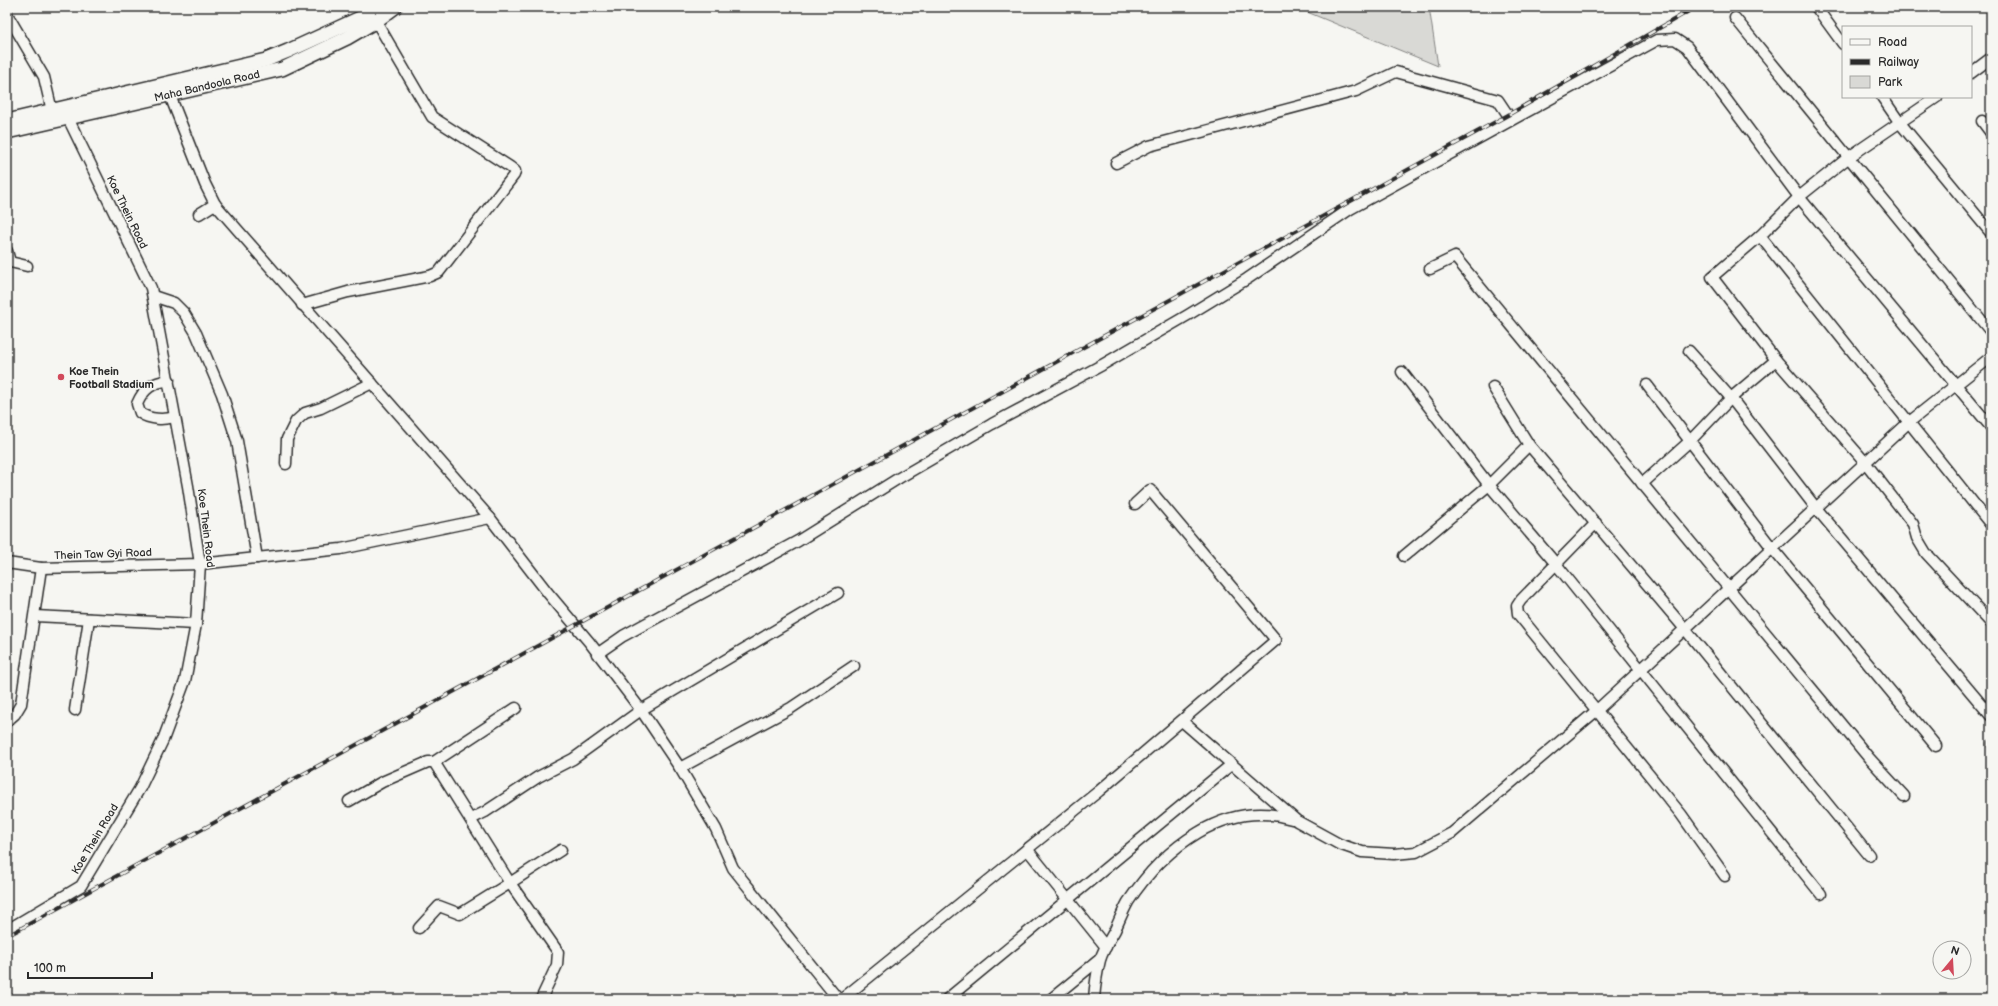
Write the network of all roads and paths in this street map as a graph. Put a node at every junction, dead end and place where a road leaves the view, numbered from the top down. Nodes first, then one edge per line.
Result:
1 (395, 7) edge
2 (1816, 7) edge
3 (7, 14) edge
4 (375, 14) edge
5 (1735, 18) dead end
6 (1842, 43) edge
7 (1991, 58) edge
8 (1972, 72) edge
9 (168, 90) junction
10 (1883, 98) edge
11 (1936, 98) edge
12 (61, 113) junction
13 (1508, 114) dead end
14 (1982, 122) dead end
15 (1900, 123) junction
16 (8, 127) edge
17 (1991, 132) edge
18 (1849, 157) junction
19 (1116, 163) dead end
20 (1799, 197) junction
21 (215, 204) junction
22 (199, 214) dead end
23 (1991, 233) edge
24 (1760, 236) junction
25 (7, 251) edge
26 (8, 266) edge
27 (27, 266) dead end
28 (1430, 270) dead end
29 (153, 296) junction
30 (302, 304) junction
31 (1991, 332) edge
32 (1689, 351) dead end
33 (1991, 357) edge
34 (1776, 360) junction
35 (1402, 372) dead end
36 (168, 380) junction
37 (372, 383) junction
38 (1647, 385) dead end
39 (1956, 385) junction
40 (1493, 387) dead end
41 (1731, 398) junction
42 (176, 418) junction
43 (1908, 423) junction
44 (1991, 428) edge
45 (1690, 441) junction
46 (1529, 445) junction
47 (1865, 462) junction
48 (286, 464) dead end
49 (1642, 484) junction
50 (1489, 485) junction
51 (1135, 504) dead end
52 (1816, 508) junction
53 (490, 518) junction
54 (1596, 523) junction
55 (1991, 525) edge
56 (1772, 548) junction
57 (1404, 556) dead end
58 (257, 558) junction
59 (7, 563) edge
60 (200, 564) junction
61 (1556, 564) junction
62 (41, 568) junction
63 (1729, 587) junction
64 (838, 593) dead end
65 (35, 616) junction
66 (89, 619) junction
67 (1991, 623) edge
68 (196, 624) junction
69 (1685, 628) junction
70 (597, 654) junction
71 (854, 666) dead end
72 (1641, 669) junction
73 (516, 708) dead end
74 (75, 710) dead end
75 (641, 710) junction
76 (1596, 711) junction
77 (1991, 716) edge
78 (7, 721) edge
79 (1182, 721) junction
80 (1936, 746) dead end
81 (434, 762) junction
82 (1232, 764) junction
83 (680, 768) junction
84 (1904, 796) dead end
85 (349, 802) dead end
86 (470, 819) junction
87 (1296, 821) junction
88 (1027, 849) junction
89 (561, 850) dead end
90 (1869, 855) dead end
91 (1725, 876) dead end
92 (510, 883) junction
93 (1820, 894) dead end
94 (1068, 899) junction
95 (420, 928) dead end
96 (7, 930) edge
97 (1106, 947) junction
98 (1100, 959) junction
99 (541, 999) edge
100 (838, 999) edge
101 (842, 999) edge
102 (947, 999) edge
103 (1051, 999) edge
104 (1094, 999) edge

1 - 4 main road, Maha Bandoola Road
2 - 6 street
3 - 12 street, Koe Thein Road
4 - 9 main road, Maha Bandoola Road
4 - 30 street
5 - 18 street
7 - 8 street
9 - 12 main road, Maha Bandoola Road
9 - 21 street
10 - 15 street
11 - 15 street
12 - 16 main road, Maha Bandoola Road
12 - 29 street, Koe Thein Road
13 - 19 street
14 - 17 street
15 - 18 street
15 - 23 street
18 - 20 street
18 - 31 street
20 - 24 street
20 - 39 street
20 - 70 street
21 - 22 street
21 - 30 street
24 - 34 street
24 - 43 street
25 - 26 street
26 - 27 street
28 - 49 street
29 - 36 street, Koe Thein Road
29 - 58 street
30 - 37 street
32 - 41 street
33 - 39 street
34 - 41 street
34 - 47 street
35 - 50 street
36 - 42 street, Koe Thein Road
36 - 42 street
37 - 48 street
37 - 53 street
38 - 45 street
39 - 43 street
39 - 44 street
40 - 46 street
41 - 45 street
41 - 52 street
42 - 60 street, Koe Thein Road
43 - 47 street
43 - 55 street
45 - 49 street
45 - 56 street
46 - 50 street
46 - 54 street
47 - 52 street
47 - 67 street
49 - 63 street
50 - 57 street
50 - 61 street
51 - 79 street
52 - 56 street
52 - 77 street
53 - 58 street, Thein Taw Gyi Road
53 - 70 street
54 - 61 street
54 - 69 street
56 - 63 street
56 - 80 street
58 - 60 street, Thein Taw Gyi Road
59 - 62 street, Thein Taw Gyi Road
60 - 62 street, Thein Taw Gyi Road
60 - 68 street, Koe Thein Road
61 - 72 street
61 - 76 street
62 - 65 street
63 - 69 street
63 - 84 street
64 - 75 street
65 - 66 street
65 - 78 street
66 - 68 street
66 - 74 street
68 - 96 street, Koe Thein Road
69 - 72 street
69 - 90 street
70 - 75 street
71 - 83 street
72 - 76 street
72 - 93 street
73 - 81 street
75 - 83 street
75 - 86 street
76 - 87 street
76 - 91 street
79 - 82 street
79 - 88 street
81 - 85 street
81 - 86 street
82 - 87 street
82 - 94 street
83 - 100 street
86 - 92 street
87 - 97 street
88 - 94 street
88 - 101 street
89 - 92 street
92 - 95 street
92 - 99 street
94 - 97 street
94 - 102 street
97 - 98 street
98 - 103 street
98 - 104 street

